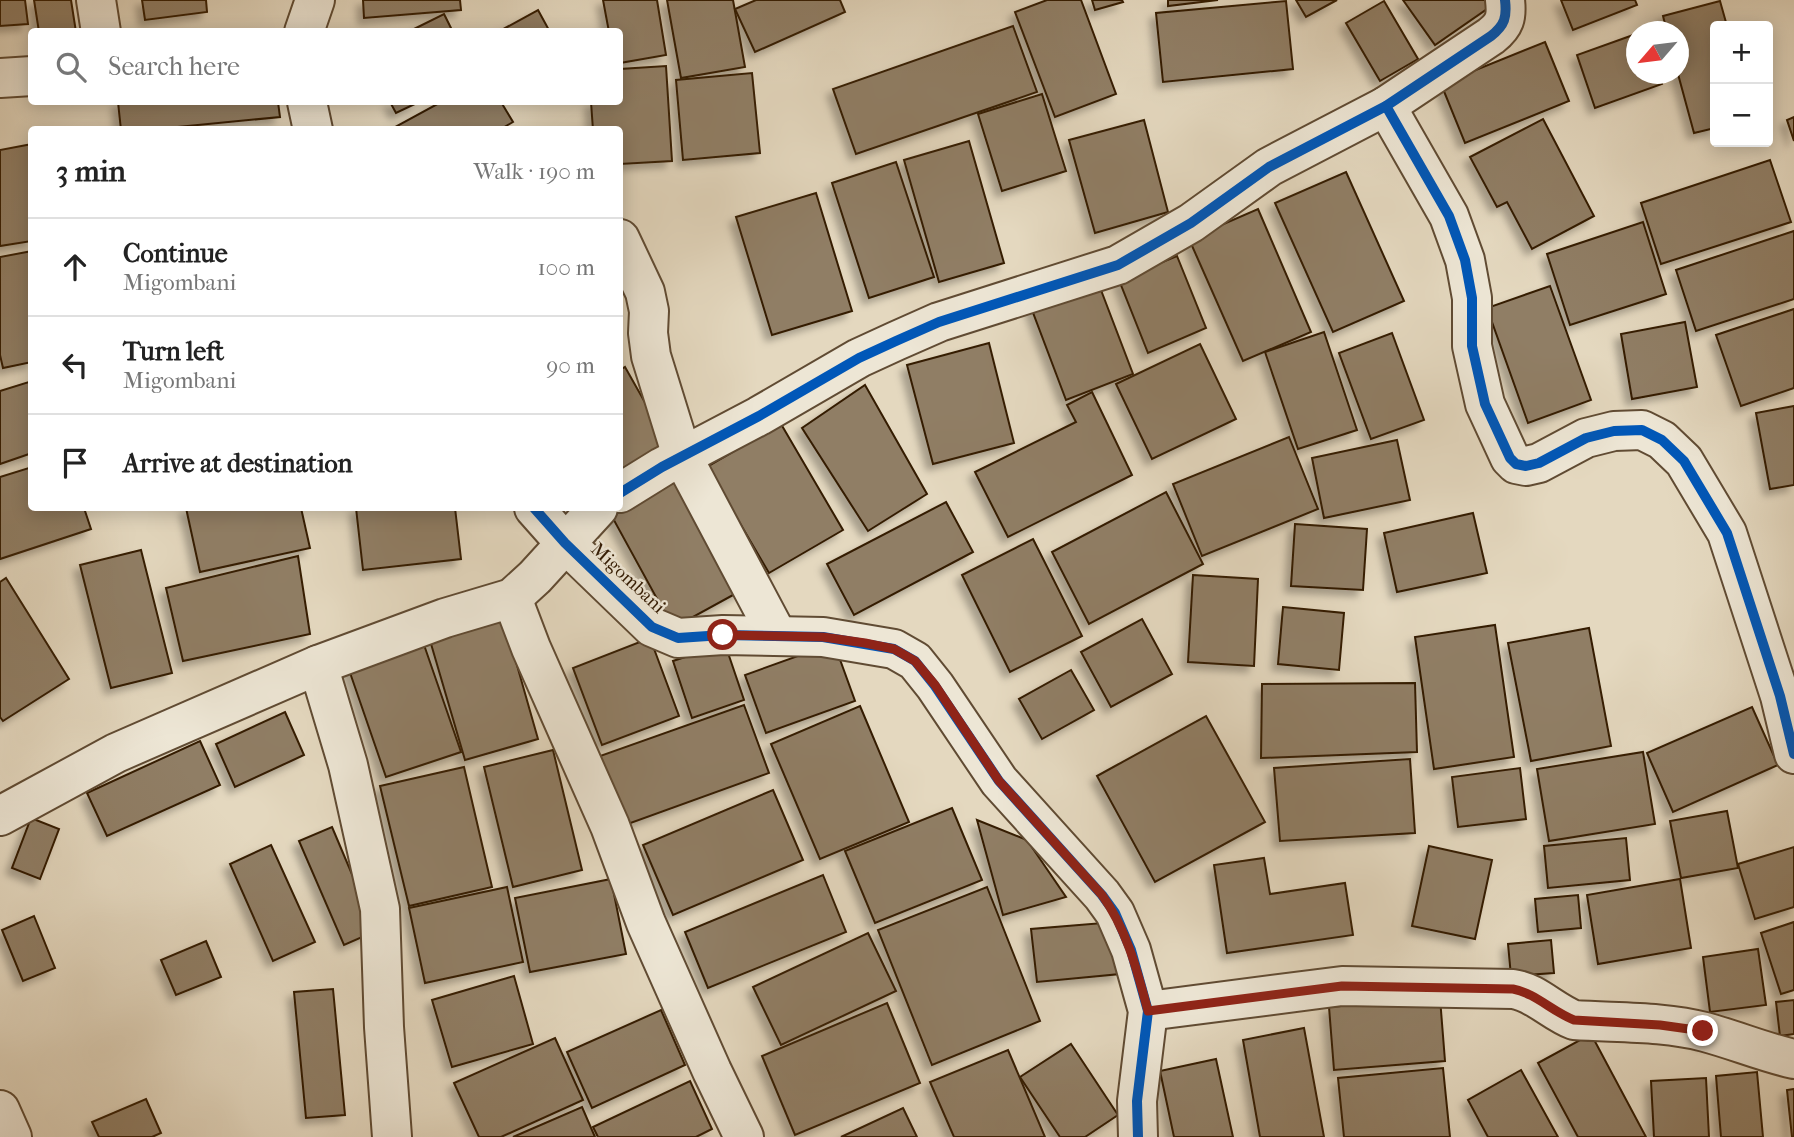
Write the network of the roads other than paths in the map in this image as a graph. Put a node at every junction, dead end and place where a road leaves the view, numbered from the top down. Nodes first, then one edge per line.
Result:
1 (96, 0) edge
2 (315, 0) edge
3 (1505, 0) edge
4 (100, 28) edge
5 (305, 28) edge
6 (28, 76) edge
7 (0, 78) edge
8 (308, 105) edge
9 (1386, 106) junction
10 (312, 126) edge
11 (623, 245) edge
12 (682, 456) junction
13 (623, 491) edge
14 (537, 511) edge
15 (595, 511) edge
16 (565, 543) junction
17 (512, 598) junction
18 (777, 635) junction
19 (318, 665) junction
20 (1794, 754) edge
21 (0, 816) edge
22 (1148, 1011) junction
23 (1794, 1059) edge
24 (0, 1111) edge
25 (12, 1137) edge
26 (392, 1137) edge
27 (744, 1137) edge
28 (1138, 1137) edge

1 - 4 street
2 - 5 street
3 - 9 street
6 - 7 street
8 - 10 street
9 - 12 street
9 - 20 street
11 - 12 street
12 - 13 street
12 - 18 street
14 - 16 street, Migombani
15 - 16 street
16 - 17 street
16 - 18 street, Migombani
17 - 19 street
17 - 27 street
18 - 22 street, Migombani
19 - 21 street
19 - 26 street
22 - 23 street
22 - 28 street
24 - 25 street

